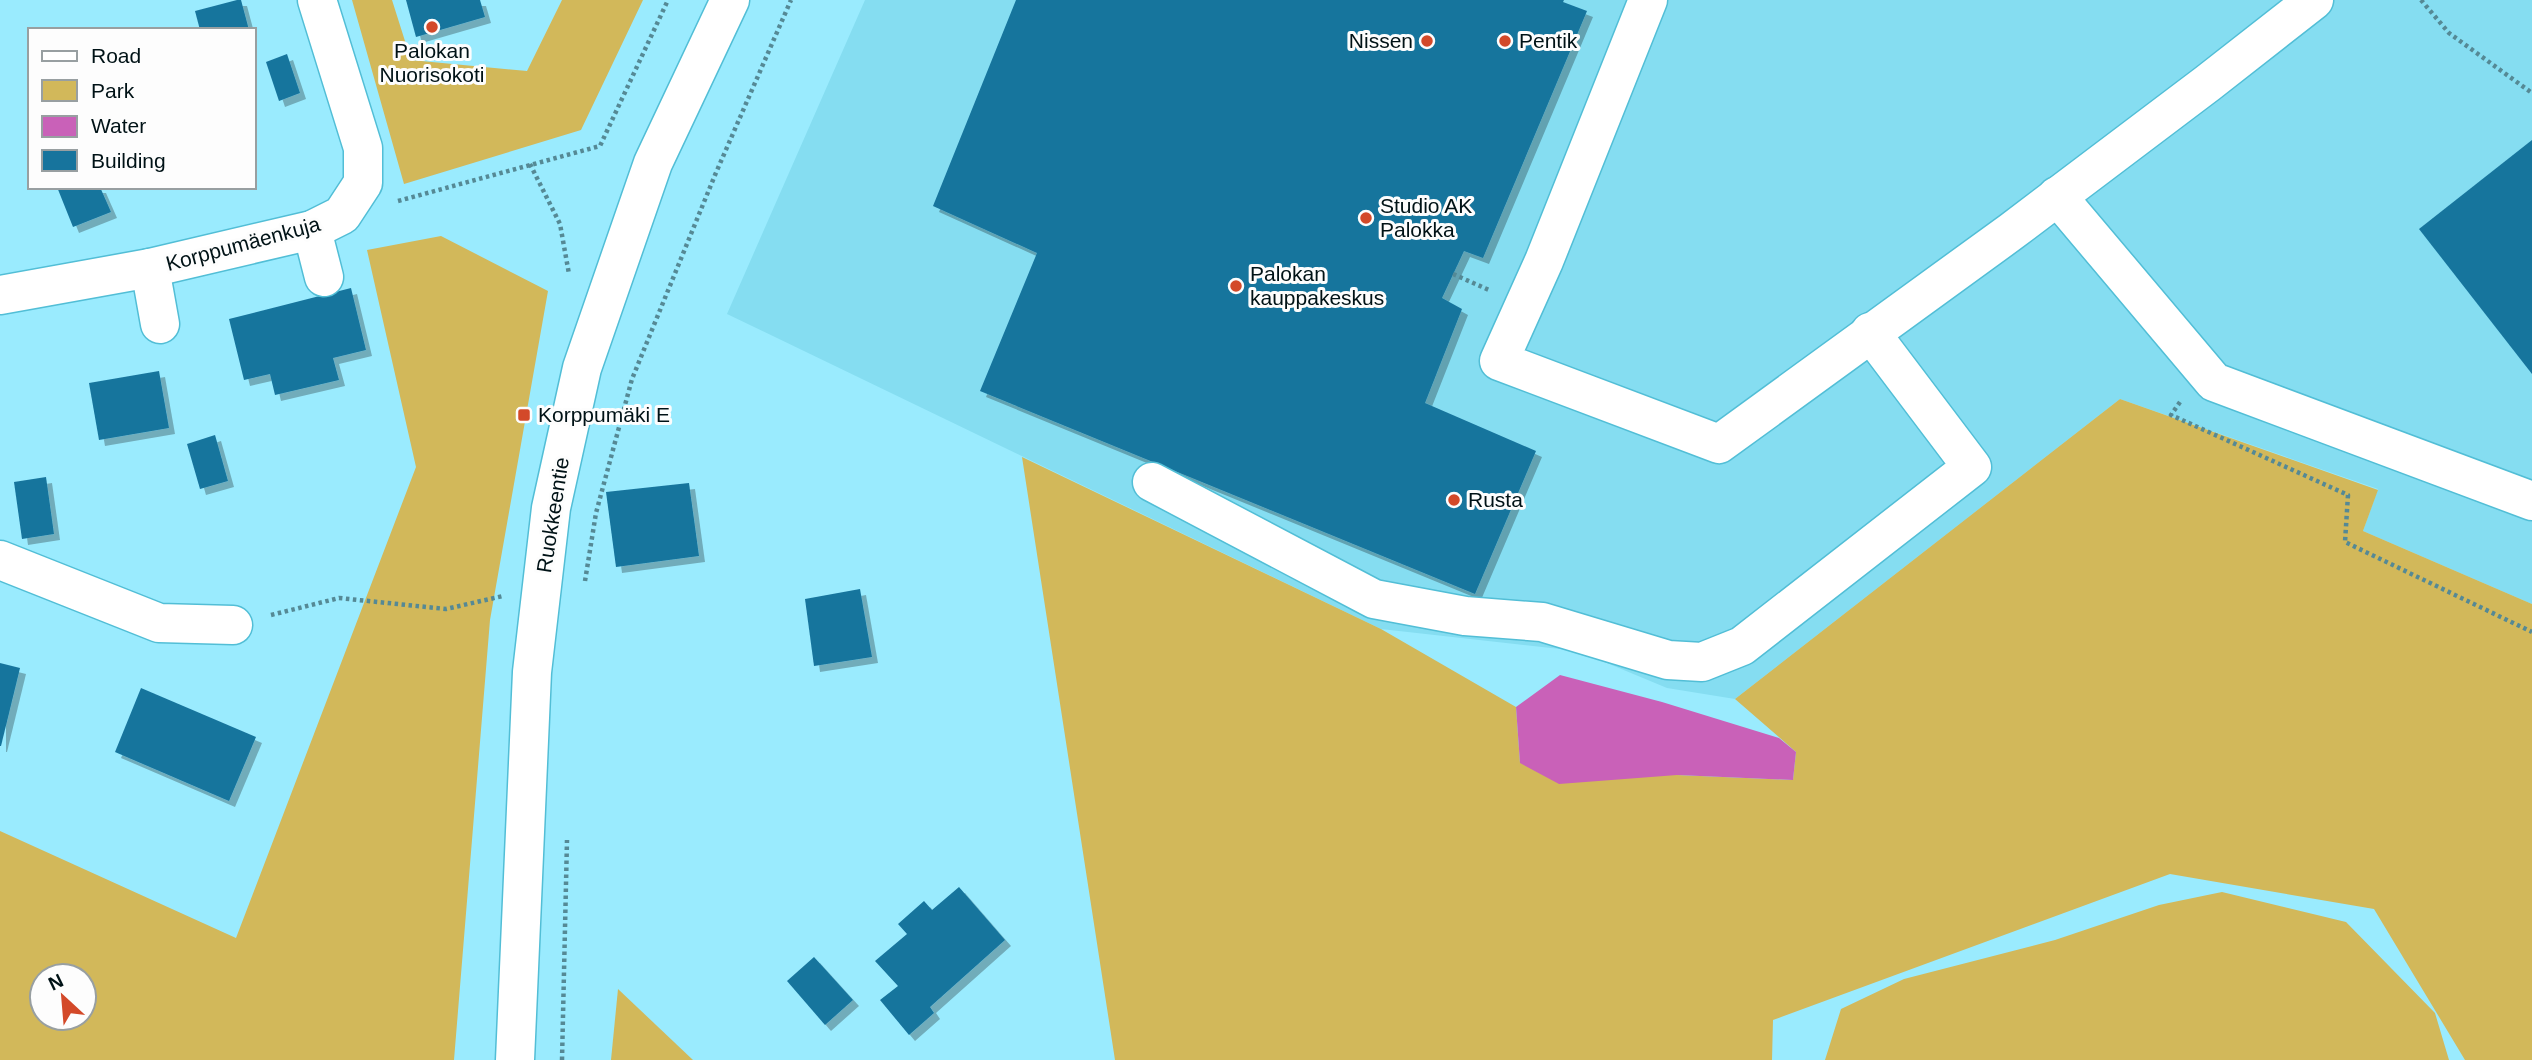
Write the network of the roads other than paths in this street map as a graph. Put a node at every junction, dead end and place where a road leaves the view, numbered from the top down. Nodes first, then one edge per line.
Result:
1 (317, 0) edge
2 (730, 0) edge
3 (1648, 0) edge
4 (2314, 0) edge
5 (2057, 196) junction
6 (312, 230) junction
7 (150, 268) junction
8 (324, 277) dead end
9 (0, 296) edge
10 (160, 324) dead end
11 (1870, 332) junction
12 (1152, 482) dead end
13 (2532, 502) edge
14 (0, 560) edge
15 (233, 625) road end
16 (515, 1060) edge

1 - 6 street, Korppumäenkuja
2 - 16 street, Ruokkeentie
3 - 11 street
4 - 5 street
5 - 11 street
5 - 13 street
6 - 7 street, Korppumäenkuja
6 - 8 street
7 - 9 street, Korppumäenkuja
7 - 10 street
11 - 12 street
14 - 15 street

